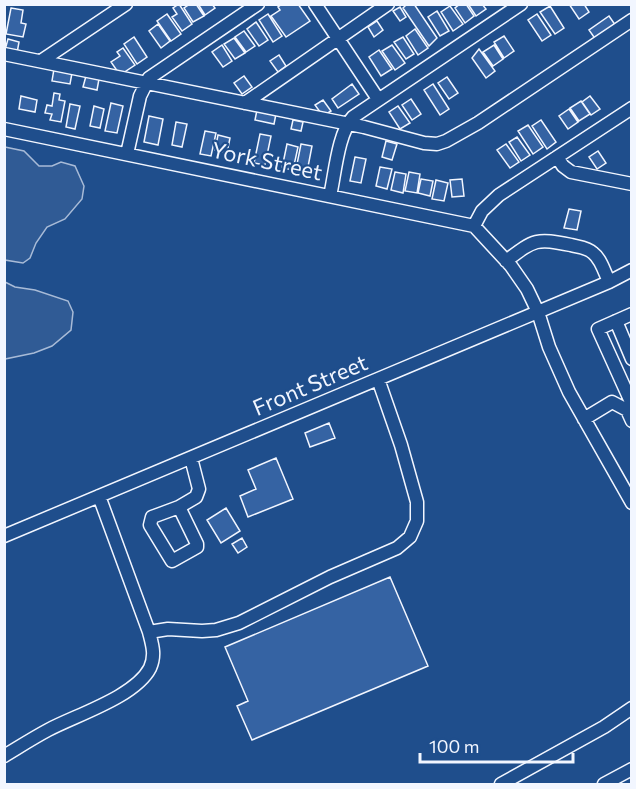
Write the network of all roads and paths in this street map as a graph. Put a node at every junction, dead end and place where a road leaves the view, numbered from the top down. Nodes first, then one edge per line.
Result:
1 (126, 4) edge
2 (258, 4) edge
3 (315, 4) edge
4 (388, 4) edge
5 (521, 4) edge
6 (632, 20) edge
7 (337, 38) junction
8 (4, 54) edge
9 (41, 61) junction
10 (146, 82) junction
11 (378, 99) junction
12 (244, 103) junction
13 (632, 108) edge
14 (346, 124) junction
15 (4, 129) edge
16 (127, 154) junction
17 (557, 157) junction
18 (632, 184) edge
19 (330, 196) junction
20 (474, 226) junction
21 (506, 261) junction
22 (632, 270) edge
23 (609, 282) junction
24 (538, 312) junction
25 (632, 314) edge
26 (616, 321) junction
27 (632, 359) edge
28 (378, 379) junction
29 (630, 411) edge
30 (584, 419) junction
31 (191, 458) junction
32 (99, 496) junction
33 (632, 502) edge
34 (179, 507) junction
35 (4, 536) edge
36 (149, 632) junction
37 (632, 708) edge
38 (4, 756) edge
39 (632, 769) edge
40 (501, 784) edge
41 (604, 784) edge

1 - 9 street
2 - 10 street
3 - 7 street
4 - 7 street
5 - 11 street
6 - 14 street
7 - 11 street
7 - 12 street
8 - 9 street
9 - 10 street
10 - 12 street
10 - 16 street
11 - 14 street
12 - 14 street
13 - 17 street
14 - 19 street
15 - 16 street, York Street
16 - 19 street, York Street
17 - 18 street
17 - 20 street
19 - 20 street, York Street
20 - 21 street
21 - 23 street
21 - 24 street
22 - 23 street, Front Street
23 - 24 street, Front Street
24 - 28 street, Front Street
24 - 30 street
25 - 26 street
26 - 27 street
26 - 29 street
28 - 31 street, Front Street
28 - 36 street
29 - 30 street
30 - 33 street
31 - 32 street, Front Street
31 - 34 street
32 - 35 street, Front Street
32 - 36 street
34 - 34 street
36 - 38 street
37 - 40 street
39 - 41 street

